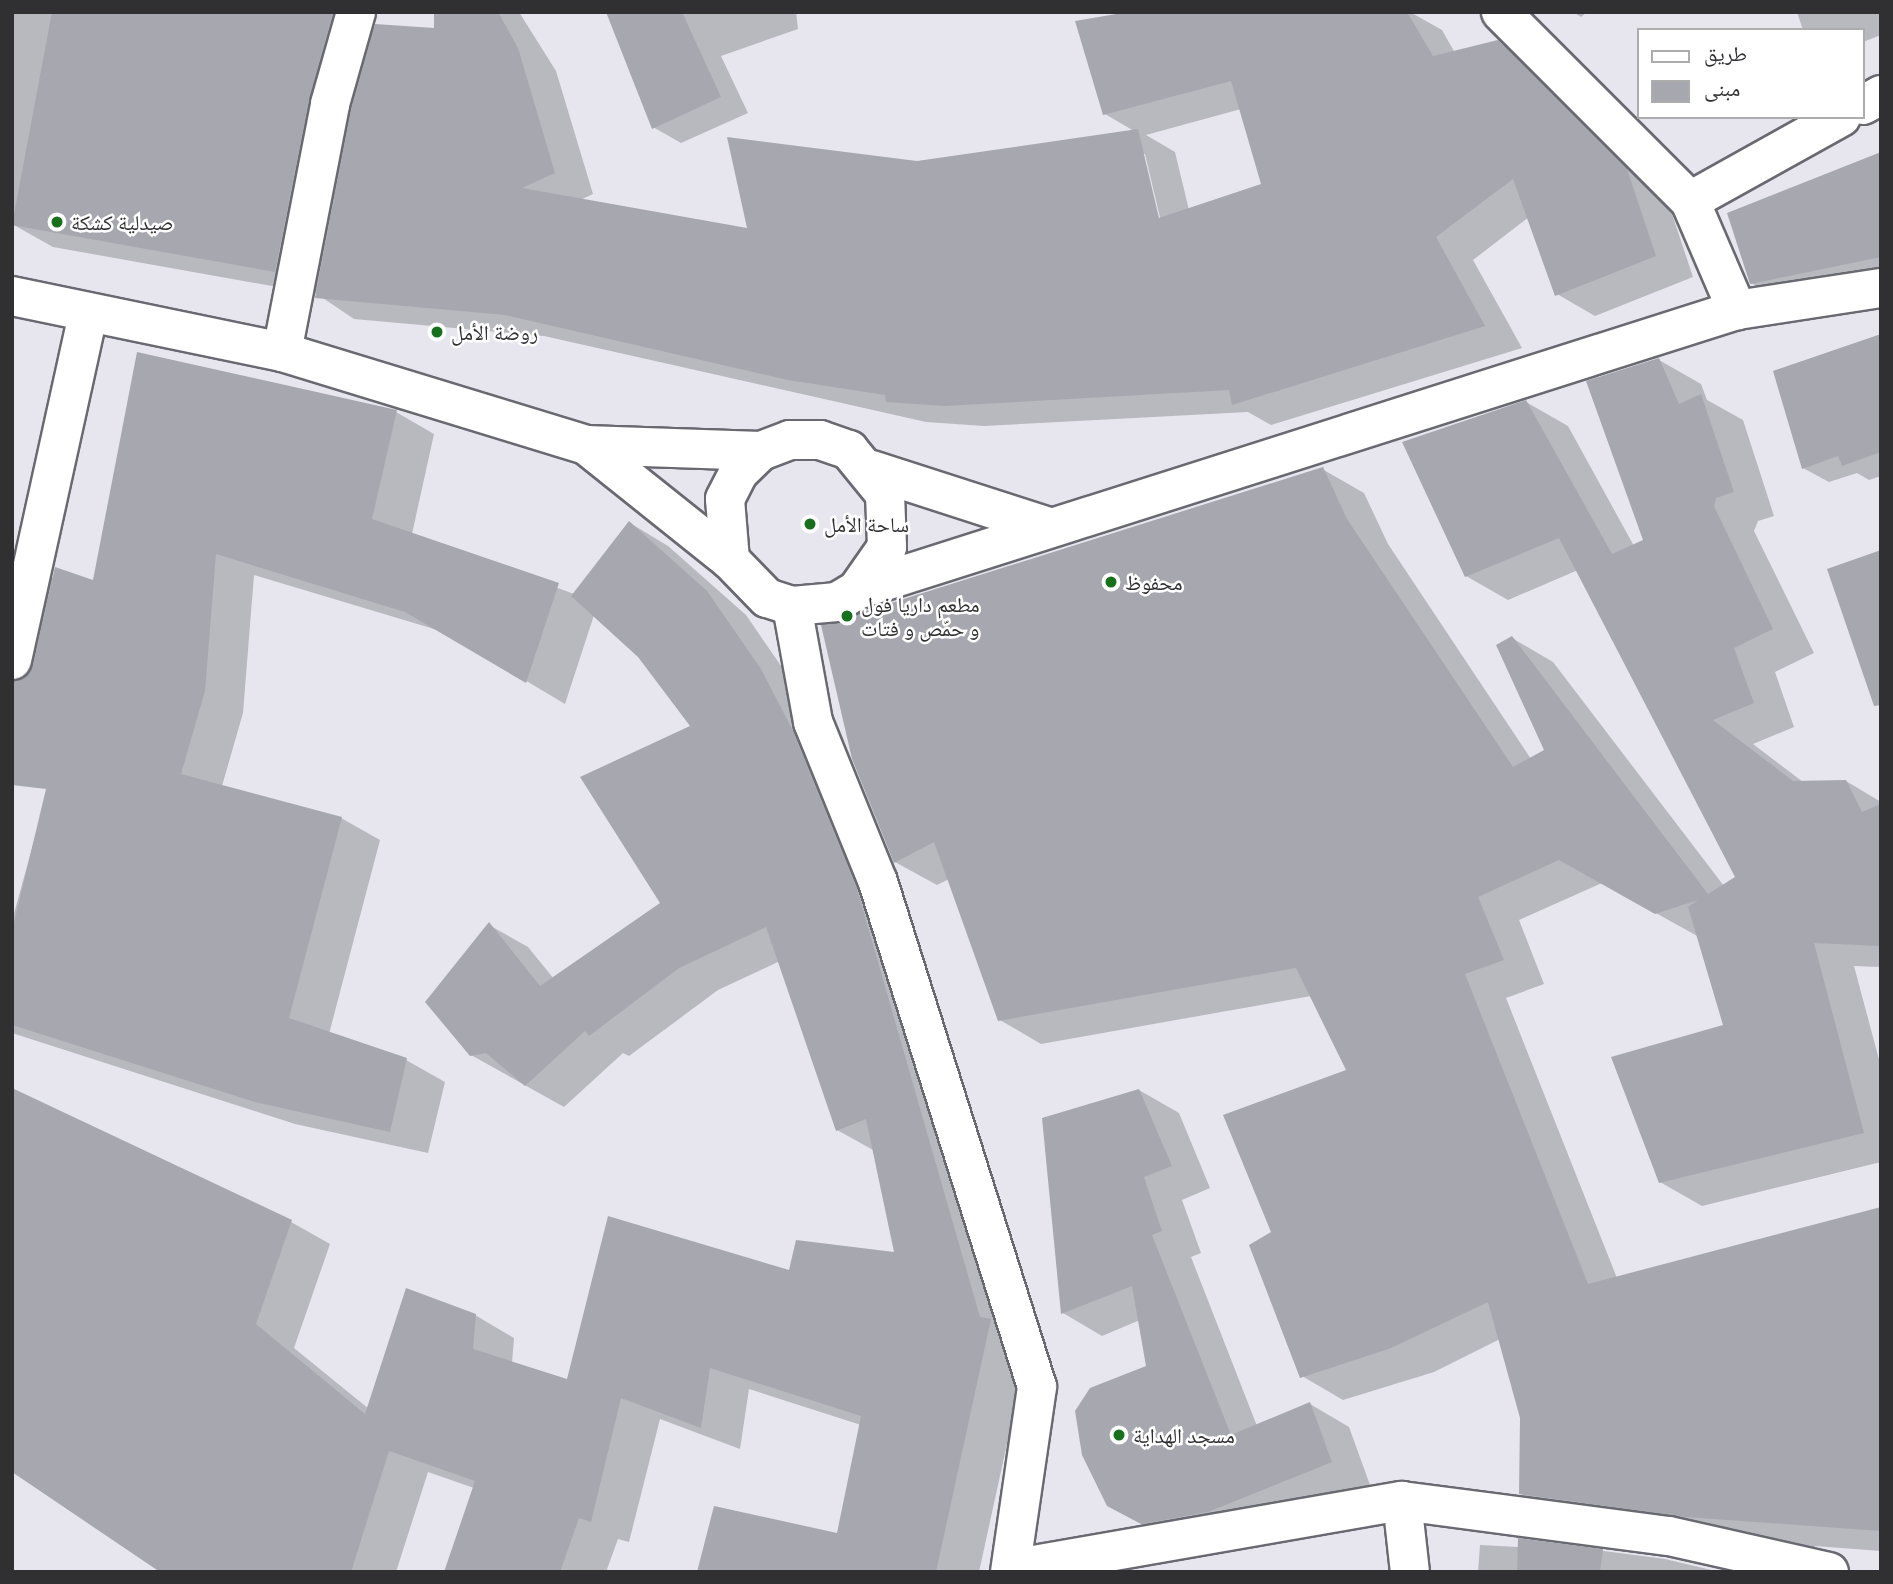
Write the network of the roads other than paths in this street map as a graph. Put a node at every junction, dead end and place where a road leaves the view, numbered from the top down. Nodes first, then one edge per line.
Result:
1 (356, 12) edge
2 (1501, 12) edge
3 (1881, 95) edge
4 (1865, 104) edge
5 (1837, 119) edge
6 (1690, 201) junction
7 (1881, 288) edge
8 (12, 296) edge
9 (1737, 310) junction
10 (88, 314) junction
11 (282, 352) junction
12 (586, 445) junction
13 (761, 451) junction
14 (872, 470) junction
15 (1045, 526) junction
16 (730, 560) junction
17 (858, 590) junction
18 (792, 606) junction
19 (12, 660) edge
20 (1402, 1501) junction
21 (1011, 1570) edge
22 (1410, 1572) edge
23 (1829, 1572) edge

1 - 11 street
2 - 6 street
3 - 4 street
5 - 6 street
6 - 9 street
7 - 9 street
8 - 10 street
9 - 15 street
10 - 11 street
10 - 19 street
11 - 12 street
12 - 13 street
12 - 16 street
13 - 14 street
13 - 16 street
14 - 15 street
14 - 17 street
15 - 17 street
16 - 18 street
17 - 18 street
18 - 21 street
20 - 21 street
20 - 22 street
20 - 23 street

